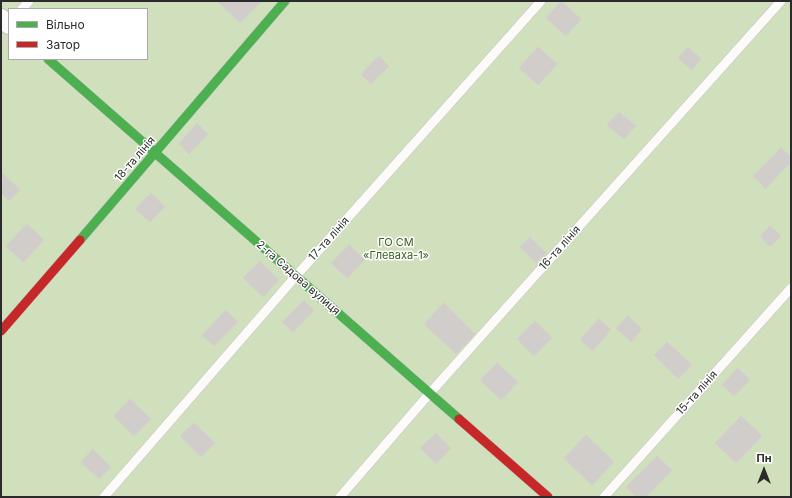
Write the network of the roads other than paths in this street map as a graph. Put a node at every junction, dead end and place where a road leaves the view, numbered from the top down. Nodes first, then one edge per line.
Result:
1 (285, 1) edge
2 (541, 1) edge
3 (781, 1) edge
4 (49, 60) edge
5 (156, 153) junction
6 (296, 276) junction
7 (791, 288) edge
8 (1, 331) edge
9 (430, 394) junction
10 (104, 497) edge
11 (340, 497) edge
12 (548, 497) edge
13 (604, 497) edge

1 - 5 street, 18-та лінія
2 - 6 lane, 17-та лінія
3 - 9 lane, 16-та лінія
4 - 5 street, 2-га Садова вулиця
5 - 6 street, 2-га Садова вулиця
5 - 8 street, 18-та лінія
6 - 9 street, 2-га Садова вулиця
6 - 10 lane, 17-та лінія
7 - 13 lane, 15-та лінія
9 - 11 lane, 16-та лінія
9 - 12 street, 2-га Садова вулиця

